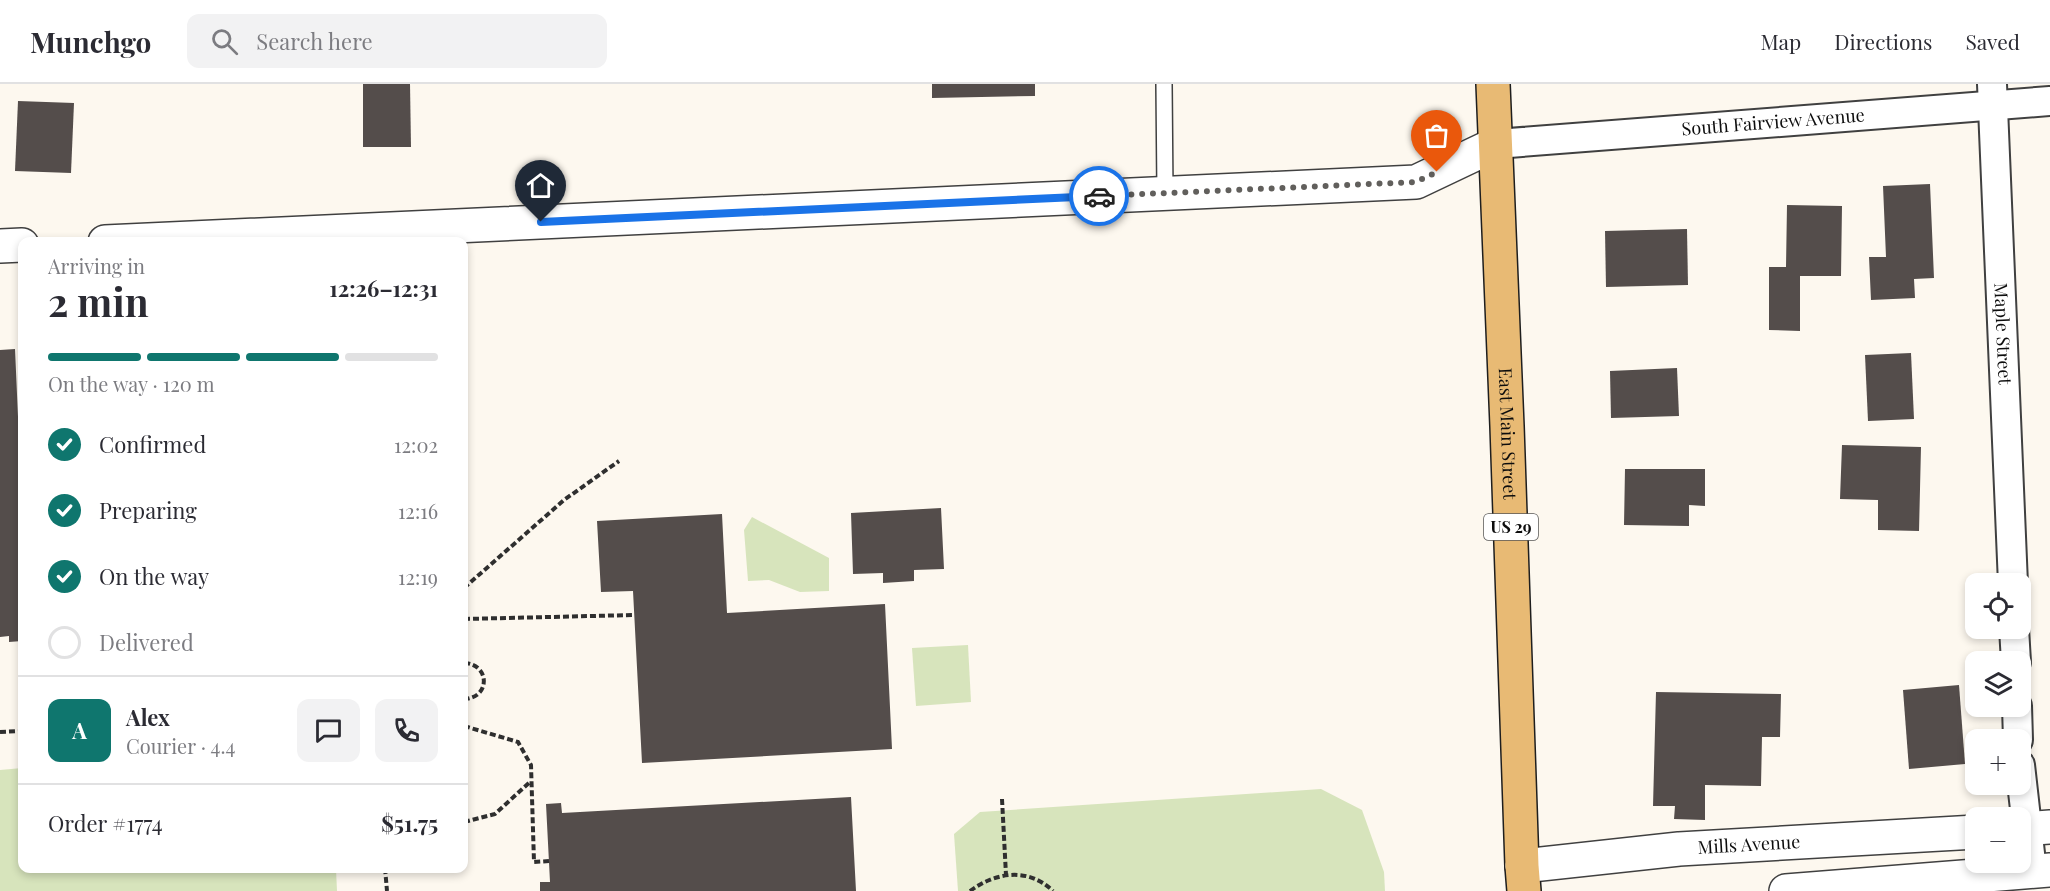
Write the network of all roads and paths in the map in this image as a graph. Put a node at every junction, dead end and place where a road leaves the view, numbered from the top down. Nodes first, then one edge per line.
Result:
1 (1164, 84) edge
2 (1493, 84) edge
3 (1993, 94) edge
4 (2050, 101) edge
5 (1496, 144) junction
6 (1165, 193) junction
7 (213, 237) edge
8 (18, 245) edge
9 (0, 246) edge
10 (619, 461) dead end
11 (2013, 573) edge
12 (468, 584) edge
13 (634, 615) dead end
14 (468, 619) edge
15 (468, 663) edge
16 (468, 699) edge
17 (468, 727) edge
18 (18, 731) edge
19 (0, 732) edge
20 (531, 780) junction
21 (2026, 795) edge
22 (1002, 800) dead end
23 (468, 821) edge
24 (2032, 828) edge
25 (1965, 833) edge
26 (549, 861) dead end
27 (2041, 870) edge
28 (385, 873) edge
29 (1006, 875) junction
30 (1523, 878) edge
31 (387, 891) edge
32 (970, 891) edge
33 (1053, 891) edge
34 (1786, 891) edge

1 - 6 lane
2 - 5 main road, East Main Street / US 29
3 - 4 street, South Fairview Avenue
3 - 5 street, South Fairview Avenue
3 - 11 street, Maple Street
5 - 6 street
5 - 30 main road, East Main Street / US 29
6 - 7 street
8 - 9 street
10 - 12 path
13 - 14 path
15 - 16 path
17 - 20 path
18 - 19 path
20 - 23 path
20 - 26 path
21 - 24 street
22 - 29 path
24 - 27 street
25 - 30 street, Mills Avenue
27 - 34 street
28 - 31 path
29 - 32 path
29 - 33 path

